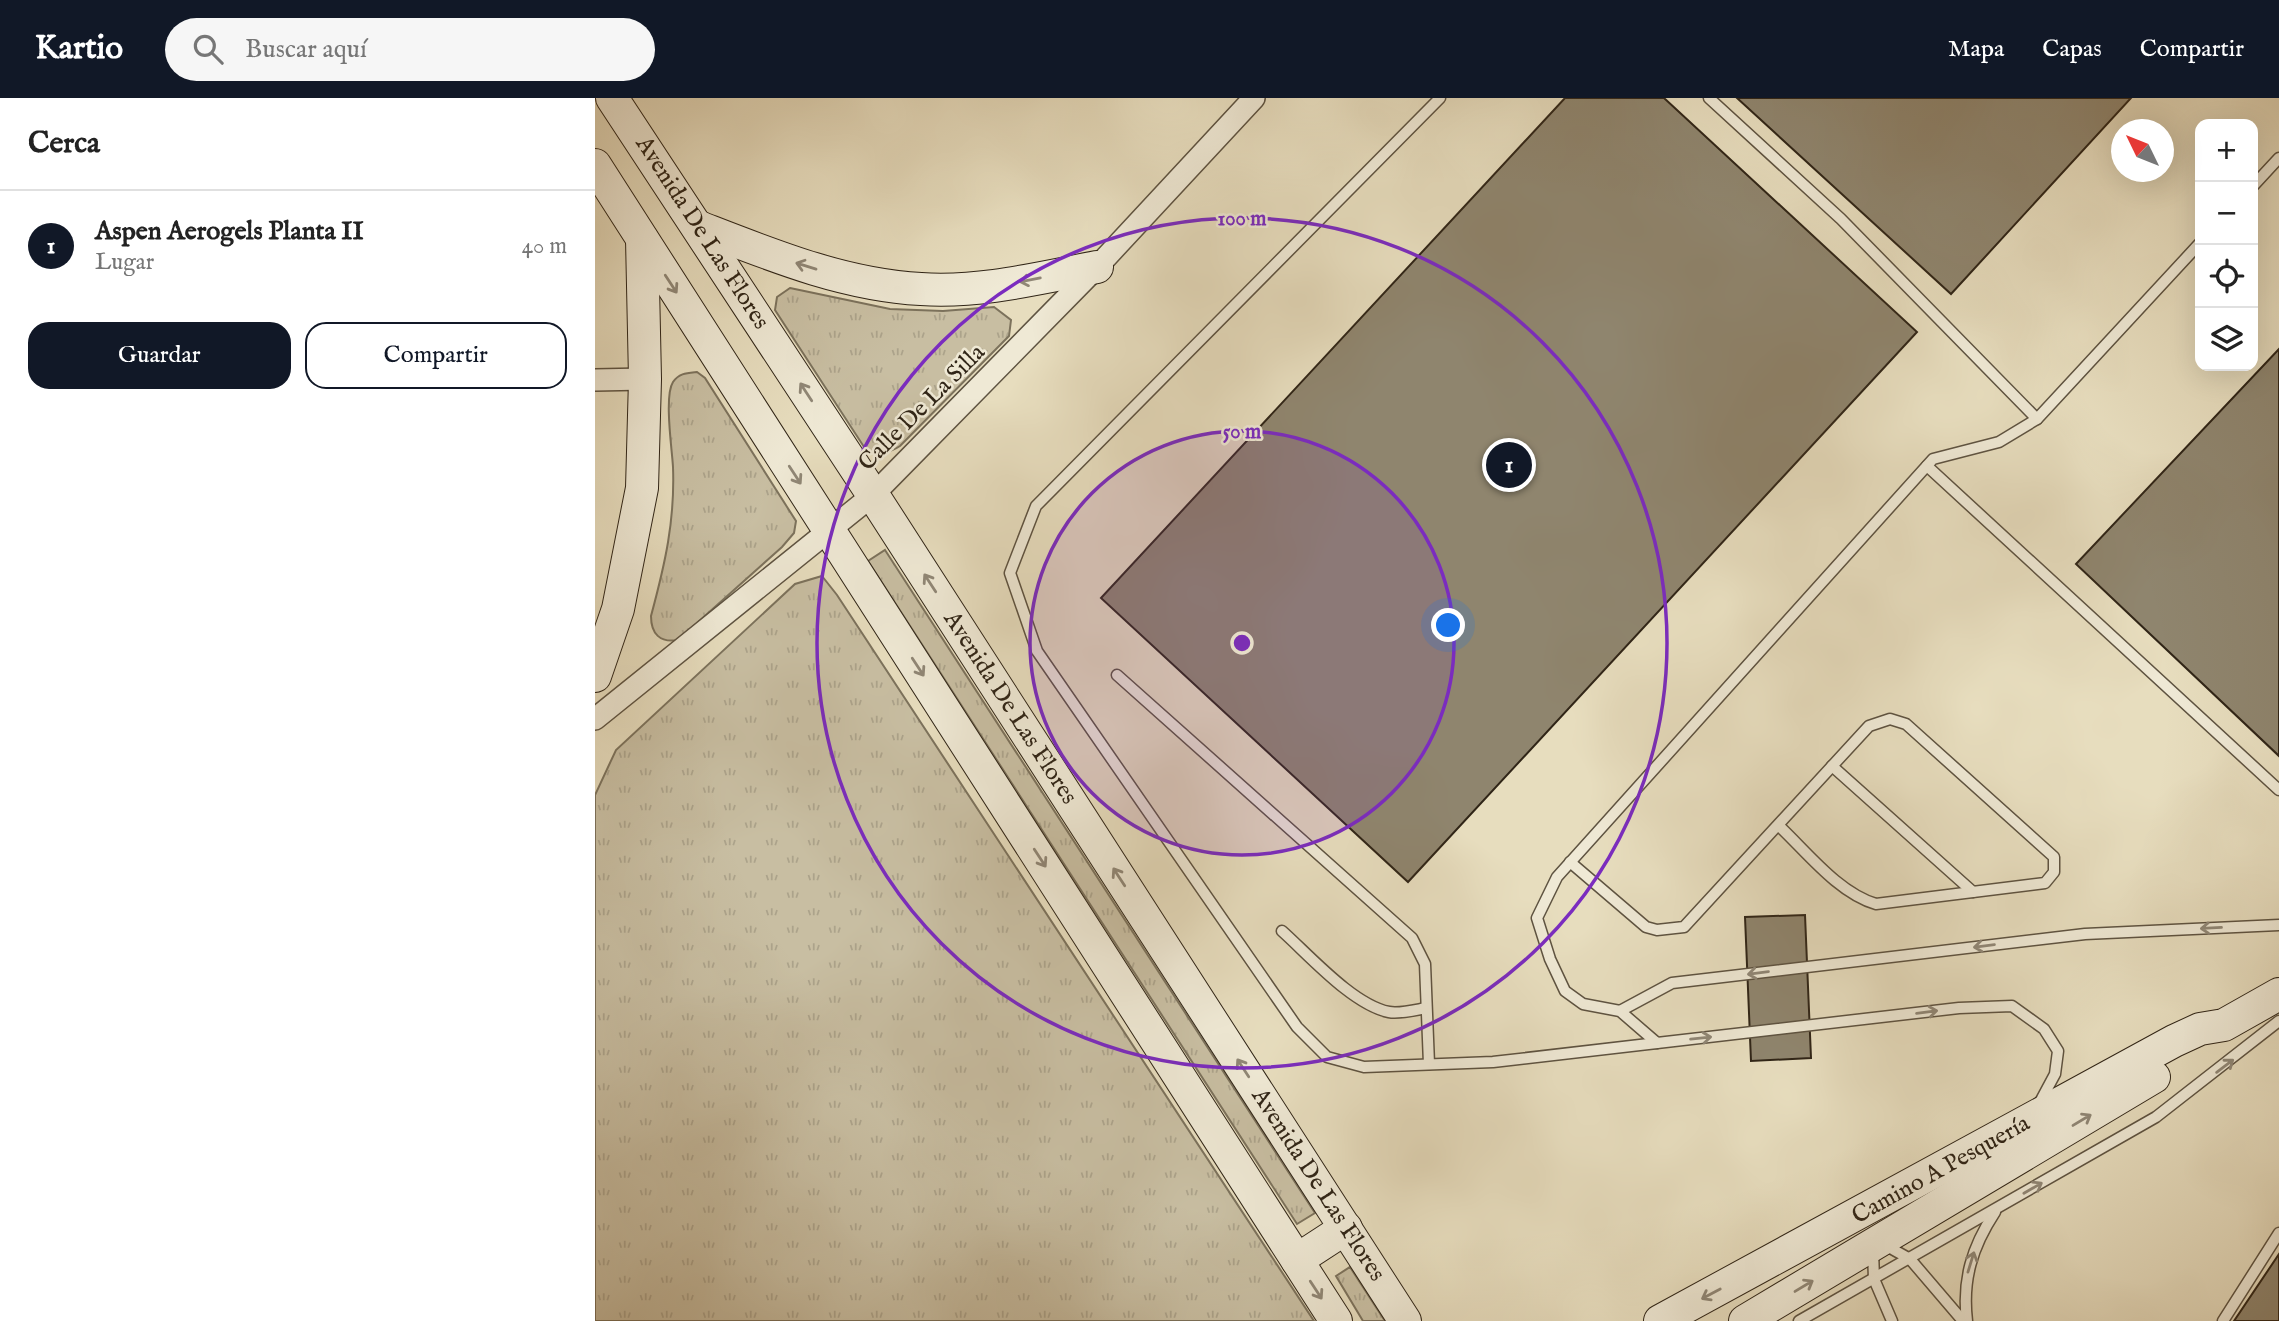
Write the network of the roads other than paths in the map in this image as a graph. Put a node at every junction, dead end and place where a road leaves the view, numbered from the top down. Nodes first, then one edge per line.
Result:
1 (612, 98) edge
2 (1254, 98) edge
3 (1440, 98) edge
4 (1709, 98) edge
5 (2279, 158) edge
6 (600, 181) edge
7 (2257, 182) edge
8 (699, 228) junction
9 (642, 239) junction
10 (2198, 245) edge
11 (1097, 267) junction
12 (645, 379) junction
13 (595, 380) edge
14 (2037, 419) junction
15 (1927, 467) junction
16 (873, 495) junction
17 (830, 530) junction
18 (1117, 675) dead end
19 (595, 676) edge
20 (595, 719) edge
21 (1832, 765) junction
22 (2279, 790) edge
23 (1778, 825) junction
24 (1570, 862) junction
25 (1973, 892) junction
26 (2279, 925) edge
27 (1282, 931) dead end
28 (2279, 994) edge
29 (1426, 1008) junction
30 (1621, 1011) junction
31 (2279, 1021) edge
32 (2224, 1025) junction
33 (1657, 1043) junction
34 (1429, 1065) junction
35 (2021, 1126) junction
36 (1977, 1150) junction
37 (1997, 1208) junction
38 (1346, 1228) junction
39 (2279, 1233) edge
40 (1877, 1244) junction
41 (1910, 1259) junction
42 (1297, 1260) junction
43 (1745, 1275) junction
44 (1874, 1279) junction
45 (1400, 1312) edge
46 (1336, 1321) edge
47 (1425, 1321) edge
48 (1660, 1321) edge
49 (1745, 1321) edge
50 (1799, 1321) edge
51 (1892, 1321) edge
52 (1965, 1321) edge
53 (2223, 1321) edge

1 - 8 street, Avenida De Las Flores
2 - 11 street, Calle De La Silla
3 - 34 lane
4 - 14 lane
5 - 7 lane
6 - 9 street
11 -> 8 street
16 -> 8 street, Avenida De Las Flores
9 - 12 street
9 -> 17 street
10 - 14 lane
11 - 16 street, Calle De La Silla
12 - 13 street
12 - 19 street
14 - 15 lane
15 - 22 lane
15 - 24 lane
16 - 17 street, Calle De La Silla
38 -> 16 street, Avenida De Las Flores
17 - 20 street, Calle De La Silla
17 -> 42 street
18 - 29 lane
21 - 23 lane
21 - 25 lane
21 - 25 lane
23 - 24 lane
23 - 25 lane
24 - 30 lane
26 -> 30 lane
27 - 29 lane
28 - 32 street, Camino A Pesquería
29 - 34 lane
30 - 33 lane
37 -> 31 lane
32 - 35 street, Camino A Pesquería
40 -> 32 street, Camino A Pesquería
33 - 34 lane
33 -> 35 lane
35 - 36 street, Camino A Pesquería
36 - 40 street
36 - 43 street, Camino A Pesquería
37 - 41 lane
52 -> 37 lane
38 - 42 street
38 - 45 street, Avenida De Las Flores
39 - 53 lane
40 - 41 lane
40 - 43 street
40 - 44 lane
49 -> 40 street, Camino A Pesquería
41 - 44 lane
41 - 52 lane
42 -> 46 street
43 -> 48 street, Camino A Pesquería
44 - 50 lane
44 - 51 lane
45 - 47 street

